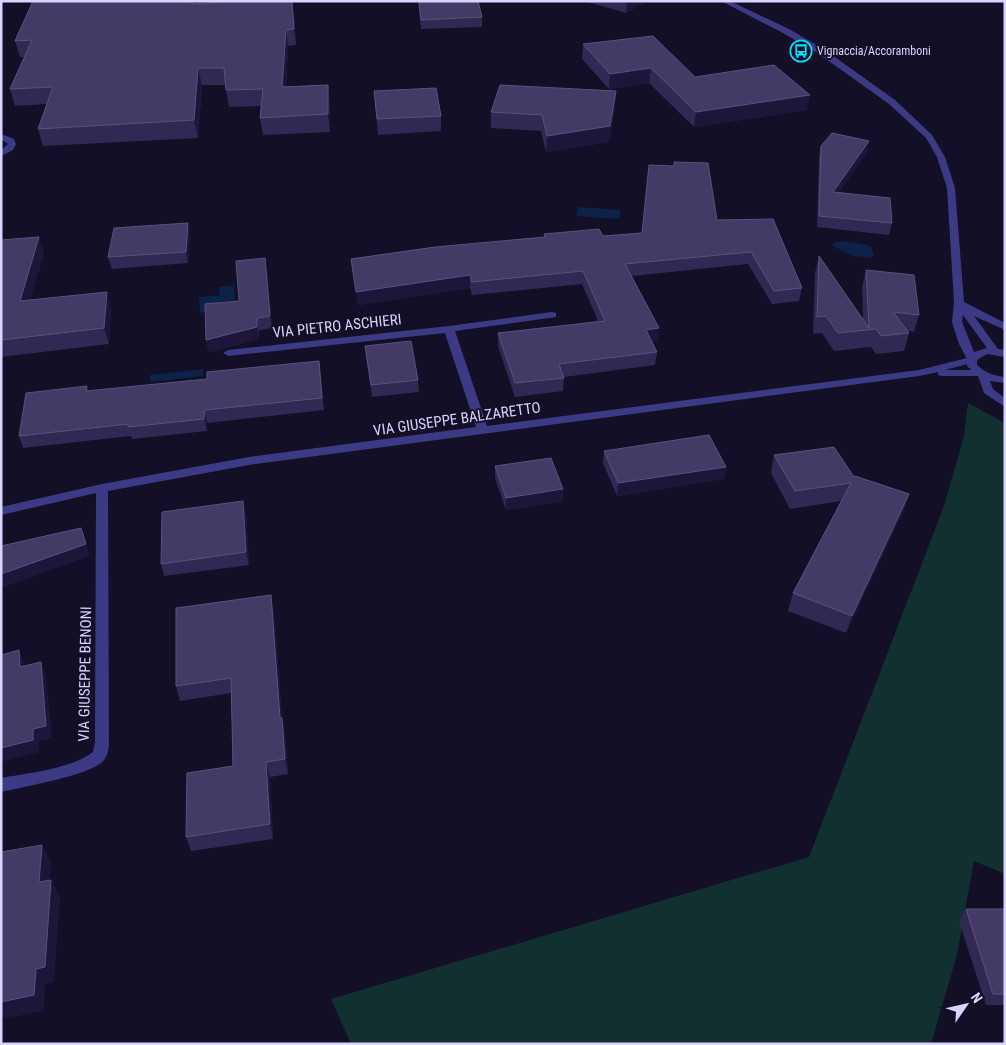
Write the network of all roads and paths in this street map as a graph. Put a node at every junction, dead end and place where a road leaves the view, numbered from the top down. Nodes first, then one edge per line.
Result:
1 (724, 1) edge
2 (1, 136) edge
3 (1, 154) edge
4 (959, 302) junction
5 (552, 315) dead end
6 (1005, 326) edge
7 (449, 329) junction
8 (1000, 352) edge
9 (228, 353) dead end
10 (971, 360) junction
11 (919, 373) junction
12 (981, 374) junction
13 (1005, 380) edge
14 (1005, 404) edge
15 (483, 430) junction
16 (102, 488) junction
17 (1, 511) edge
18 (1, 785) edge

1 - 4 street
2 - 3 street
4 - 6 street
4 - 8 street
4 - 10 street
5 - 7 street, VIA PIETRO ASCHIERI
7 - 9 street, VIA PIETRO ASCHIERI
7 - 15 street
8 - 10 street, VIA GIUSEPPE BALZARETTO
10 - 11 street, VIA GIUSEPPE BALZARETTO
10 - 12 street
11 - 12 street, VIA GIUSEPPE BALZARETTO
11 - 15 street, VIA GIUSEPPE BALZARETTO
12 - 13 street, VIA GIUSEPPE BALZARETTO
12 - 14 street
15 - 16 street, VIA GIUSEPPE BALZARETTO
16 - 17 street, VIA GIUSEPPE BALZARETTO
16 - 18 street, VIA GIUSEPPE BENONI

